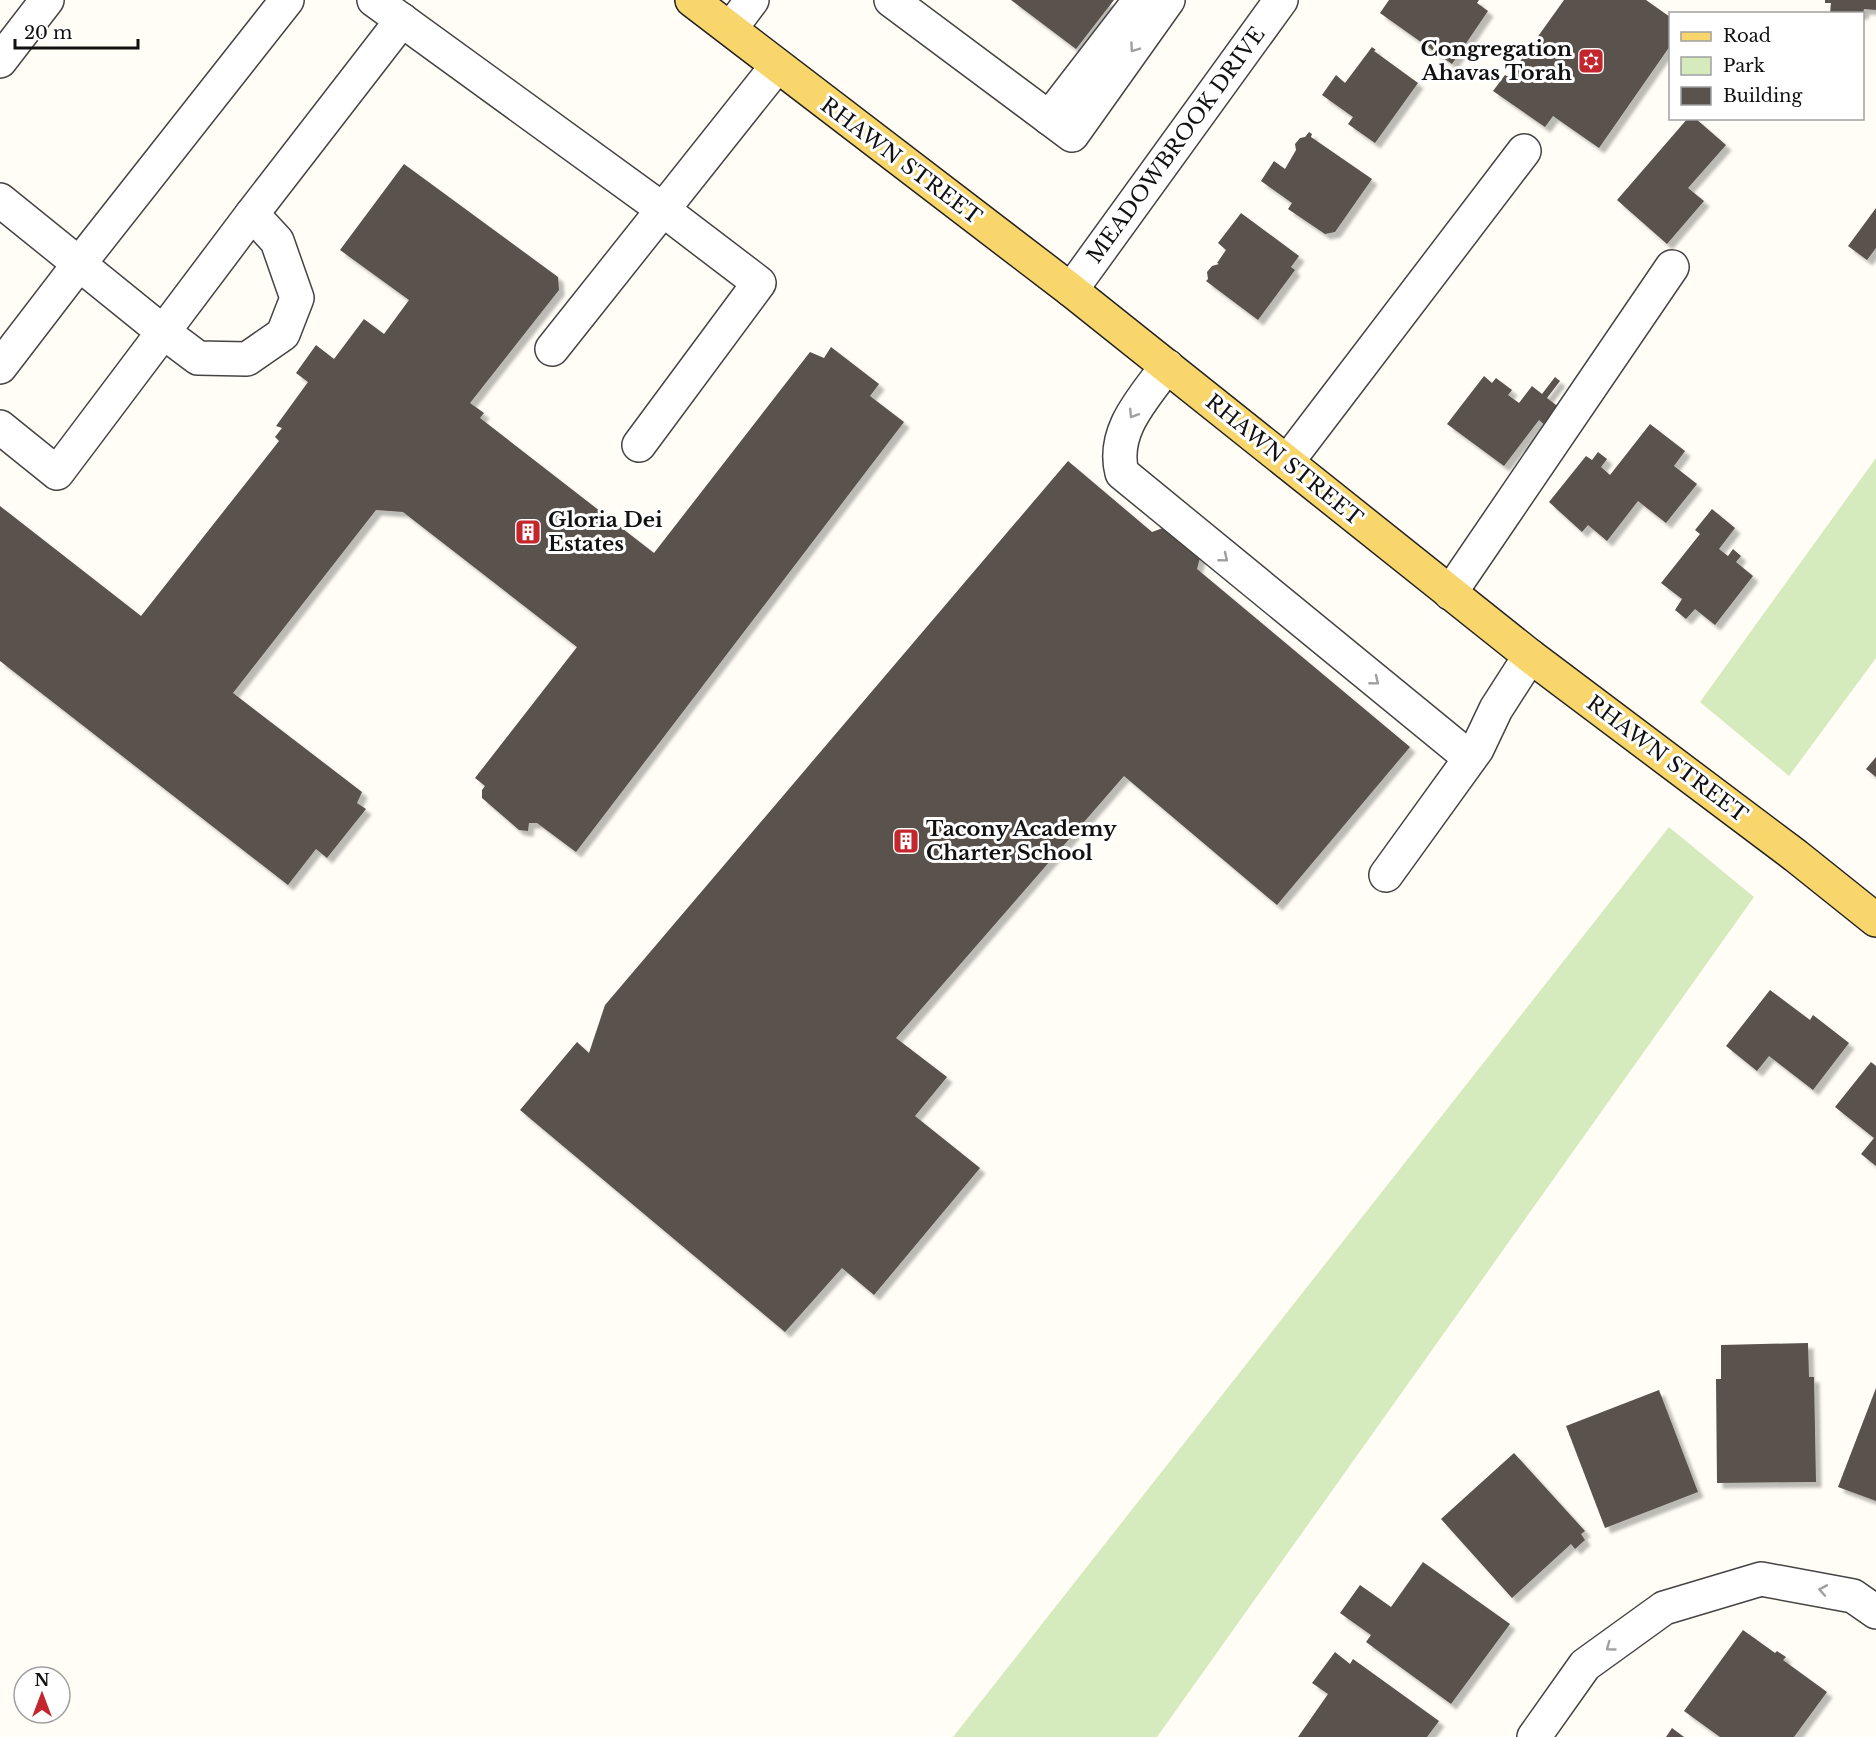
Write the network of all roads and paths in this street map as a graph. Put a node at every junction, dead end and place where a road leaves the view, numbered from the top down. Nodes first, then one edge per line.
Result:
1 (287, 0) edge
2 (374, 0) edge
3 (692, 0) edge
4 (752, 0) edge
5 (891, 0) edge
6 (1140, 0) edge
7 (1168, 0) edge
8 (1281, 0) edge
9 (30, 6) edge
10 (402, 20) junction
11 (731, 28) junction
12 (0, 61) edge
13 (777, 66) junction
14 (1060, 127) junction
15 (1524, 151) dead end
16 (0, 200) edge
17 (662, 209) junction
18 (252, 214) junction
19 (79, 264) junction
20 (1672, 267) dead end
21 (1071, 290) junction
22 (162, 331) junction
23 (552, 349) dead end
24 (1167, 366) junction
25 (0, 367) edge
26 (0, 427) edge
27 (639, 445) dead end
28 (1287, 462) junction
29 (1450, 593) junction
30 (1530, 656) junction
31 (1470, 758) junction
32 (1386, 875) dead end
33 (1876, 920) edge
34 (1876, 1612) edge
35 (1534, 1737) edge

1 - 19 street
2 - 10 street
3 - 11 main road, RHAWN STREET
4 - 11 street
5 - 14 street
6 - 14 street
7 -> 14 street
8 - 21 street, MEADOWBROOK DRIVE
9 - 12 street
10 - 17 street
10 - 18 street
11 - 13 main road, RHAWN STREET
13 - 17 street
13 - 21 main road, RHAWN STREET
15 - 28 street
16 - 19 street
17 - 23 street
17 - 27 street
18 - 22 street
18 - 22 street
19 - 22 street
19 - 25 street
20 - 29 street
21 - 24 main road, RHAWN STREET
22 - 26 street
24 - 28 main road, RHAWN STREET
24 -> 31 street
28 - 29 main road, RHAWN STREET
29 - 30 main road, RHAWN STREET
30 - 31 street
30 - 33 main road, RHAWN STREET
31 - 32 street
34 -> 35 street

